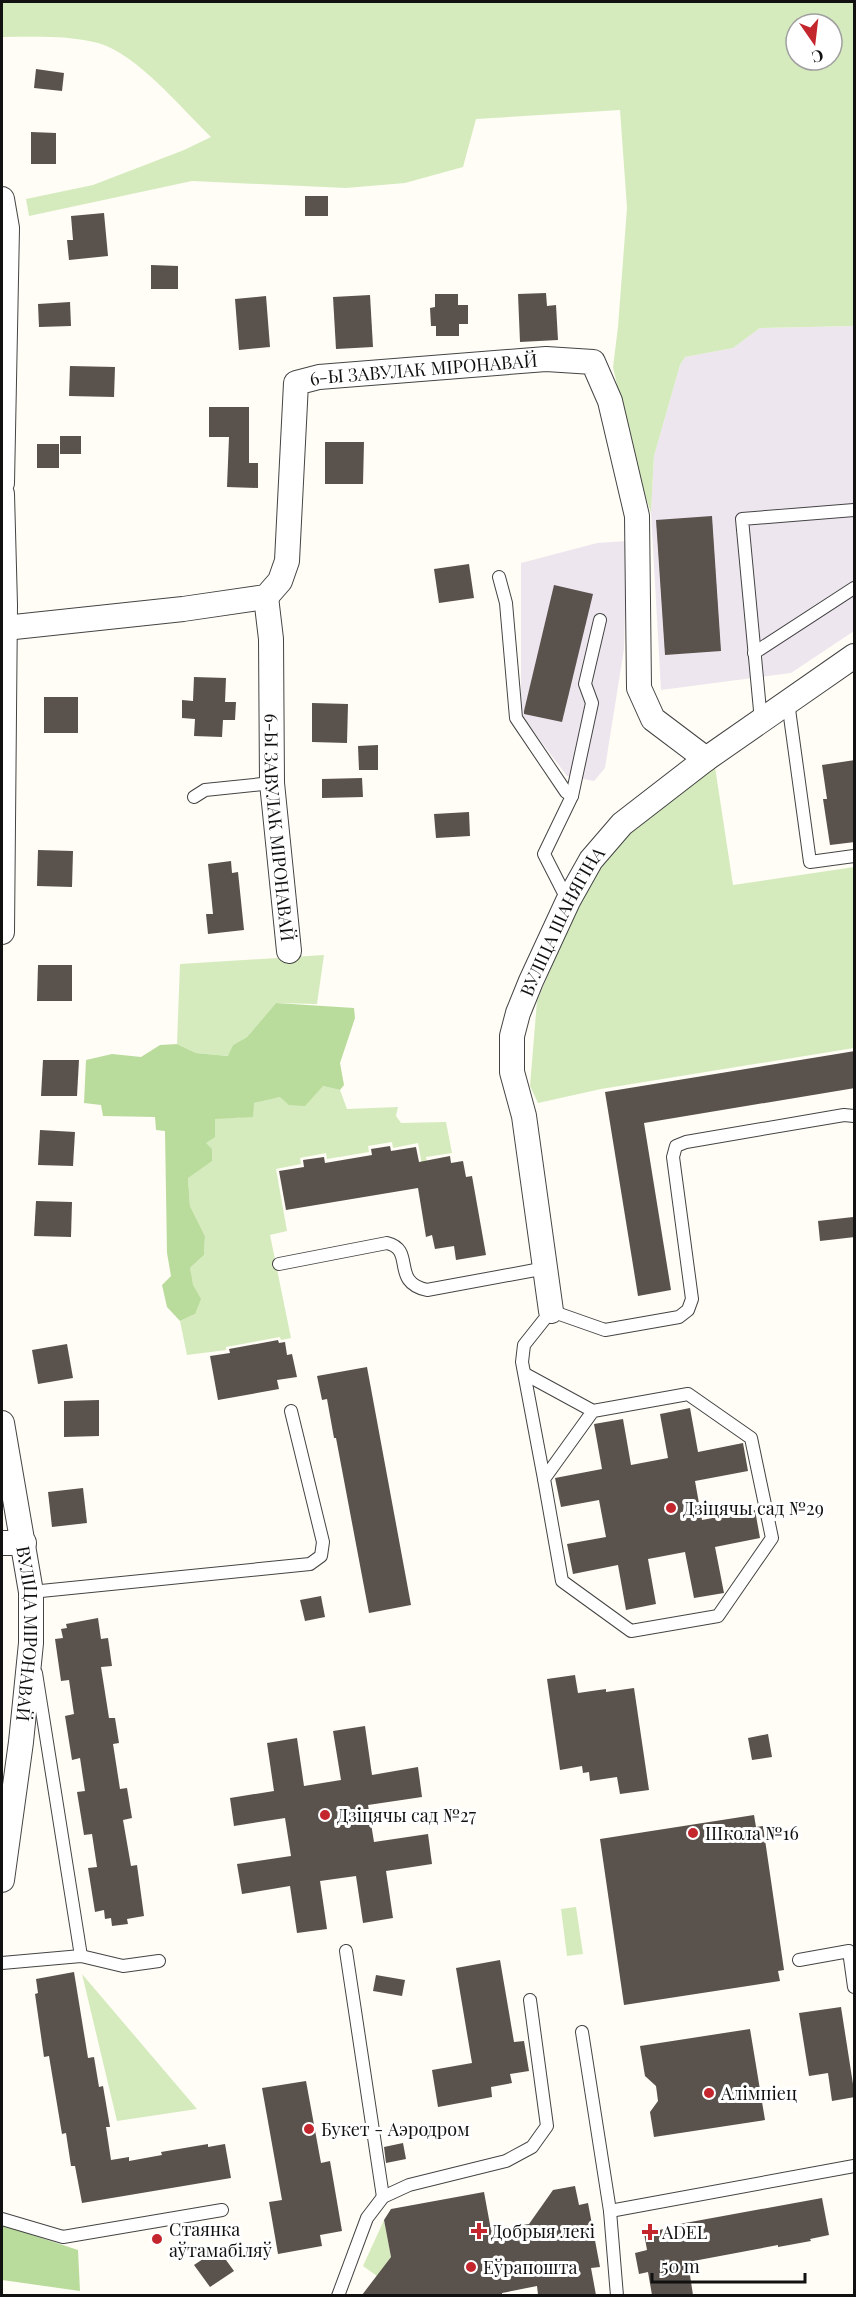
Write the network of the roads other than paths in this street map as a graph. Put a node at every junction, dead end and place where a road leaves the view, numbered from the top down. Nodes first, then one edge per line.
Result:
1 (2, 199) edge
2 (3, 351) edge
3 (2, 483) edge
4 (2, 494) edge
5 (855, 510) edge
6 (499, 577) dead end
7 (855, 588) edge
8 (267, 597) junction
9 (600, 620) dead end
10 (5, 628) junction
11 (754, 653) junction
12 (855, 656) edge
13 (788, 702) junction
14 (3, 713) edge
15 (761, 721) junction
16 (706, 759) junction
17 (272, 783) junction
18 (572, 796) junction
19 (194, 797) dead end
20 (855, 856) edge
21 (568, 901) junction
22 (2, 922) edge
23 (2, 932) edge
24 (289, 951) dead end
25 (855, 1116) edge
26 (279, 1264) dead end
27 (546, 1268) junction
28 (551, 1311) junction
29 (525, 1374) junction
30 (291, 1411) dead end
31 (593, 1411) junction
32 (2, 1423) edge
33 (544, 1479) junction
34 (13, 1543) edge
35 (31, 1592) junction
36 (31, 1643) junction
37 (2, 1880) edge
38 (346, 1950) dead end
39 (81, 1956) junction
40 (799, 1960) dead end
41 (159, 1961) dead end
42 (2, 1963) edge
43 (855, 1987) edge
44 (530, 2000) dead end
45 (582, 2032) dead end
46 (855, 2166) edge
47 (383, 2197) junction
48 (222, 2210) dead end
49 (610, 2211) junction
50 (2, 2218) edge
51 (339, 2295) edge
52 (616, 2295) edge

1 - 2 street
2 - 3 street
4 - 10 street
5 - 11 lane
6 - 18 lane
7 - 11 lane
8 - 10 street
8 - 16 street, 6-Ы ЗАВУЛАК МІРОНАВАЙ
8 - 17 street, 6-Ы ЗАВУЛАК МІРОНАВАЙ
9 - 18 lane
10 - 14 street
11 - 15 lane
12 - 13 street, ВУЛІЦА ШАНЯГІНА
13 - 15 street, ВУЛІЦА ШАНЯГІНА
13 - 20 lane
14 - 22 street
15 - 16 street, ВУЛІЦА ШАНЯГІНА
16 - 21 street, ВУЛІЦА ШАНЯГІНА
17 - 19 lane
17 - 24 street, 6-Ы ЗАВУЛАК МІРОНАВАЙ
18 - 21 lane
21 - 27 street, ВУЛІЦА ШАНЯГІНА
22 - 23 street
25 - 28 lane
26 - 27 lane
27 - 28 street, ВУЛІЦА ШАНЯГІНА
28 - 29 lane
29 - 31 lane
29 - 33 lane
30 - 35 lane
31 - 33 lane
31 - 33 lane
32 - 34 street, ВУЛІЦА МІРОНАВАЙ
34 - 35 street, ВУЛІЦА МІРОНАВАЙ
35 - 36 street, ВУЛІЦА МІРОНАВАЙ
36 - 37 street, ВУЛІЦА МІРОНАВАЙ
36 - 39 lane
38 - 47 lane
39 - 41 lane
39 - 42 lane
40 - 43 lane
44 - 47 lane
45 - 49 lane
46 - 49 lane
47 - 51 lane
48 - 50 lane
49 - 52 lane

